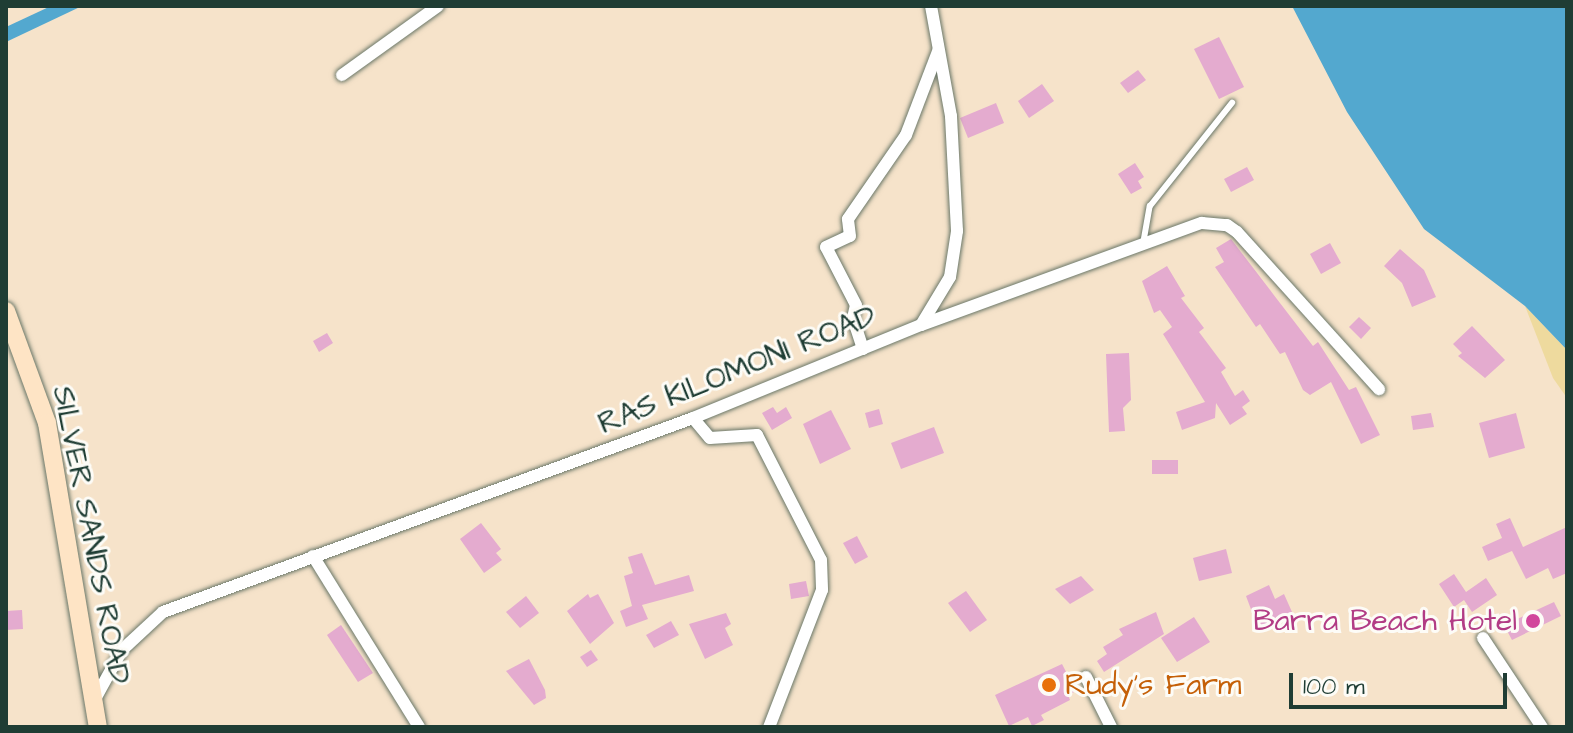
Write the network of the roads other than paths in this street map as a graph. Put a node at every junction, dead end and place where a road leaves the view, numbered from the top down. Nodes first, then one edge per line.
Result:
1 (438, 6) edge
2 (931, 6) edge
3 (938, 51) junction
4 (342, 75) dead end
5 (1232, 103) dead end
6 (1143, 244) junction
7 (6, 311) edge
8 (921, 325) junction
9 (863, 349) junction
10 (1379, 389) dead end
11 (693, 418) junction
12 (313, 556) junction
13 (1483, 638) dead end
14 (1086, 677) dead end
15 (95, 699) junction
16 (98, 727) edge
17 (419, 727) edge
18 (769, 727) edge
19 (1111, 727) edge
20 (1542, 727) edge

1 - 4 street
2 - 3 street
3 - 8 street
3 - 9 street
5 - 6 lane
6 - 8 street, RAS KILOMONI ROAD
6 - 10 street, RAS KILOMONI ROAD
7 - 15 street, SILVER SANDS ROAD
8 - 9 street, RAS KILOMONI ROAD
9 - 11 street, RAS KILOMONI ROAD
11 - 12 street, RAS KILOMONI ROAD
11 - 18 street
12 - 15 street, RAS KILOMONI ROAD
12 - 17 street
13 - 20 street
14 - 19 street
15 - 16 street, SILVER SANDS ROAD

